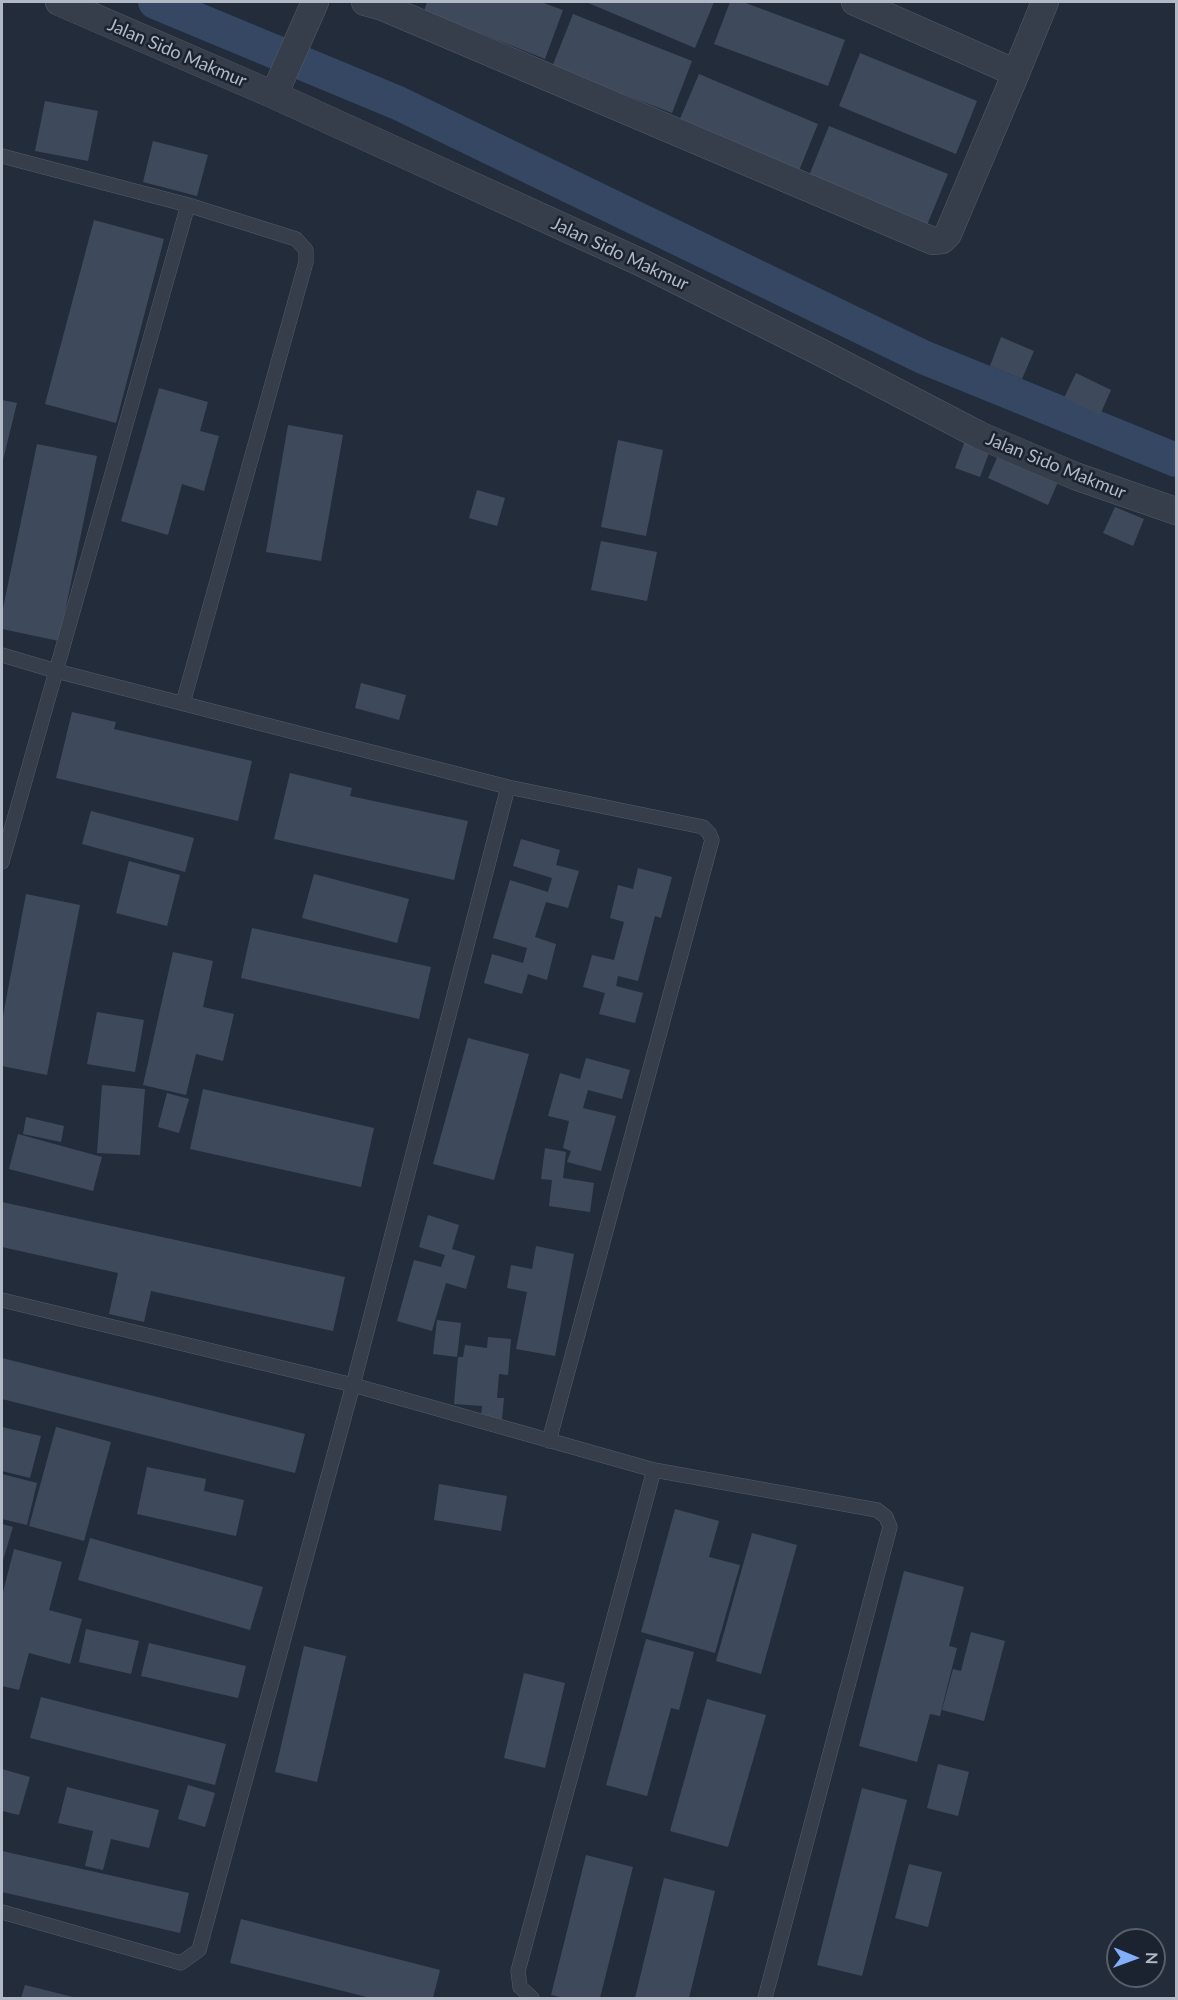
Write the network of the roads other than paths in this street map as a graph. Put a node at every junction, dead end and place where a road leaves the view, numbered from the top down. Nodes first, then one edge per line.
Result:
1 (59, 2) edge
2 (855, 2) edge
3 (1045, 2) edge
4 (378, 4) edge
5 (312, 8) edge
6 (1016, 73) junction
7 (276, 90) junction
8 (2, 156) edge
9 (188, 205) junction
10 (1176, 511) edge
11 (2, 655) edge
12 (56, 671) junction
13 (183, 703) junction
14 (508, 787) junction
15 (2, 862) edge
16 (2, 1300) edge
17 (352, 1384) junction
18 (549, 1441) junction
19 (654, 1470) junction
20 (2, 1912) edge
21 (532, 1998) edge
22 (765, 1998) edge

1 - 7 street, Jalan Sido Makmur
2 - 6 street
3 - 6 street
4 - 6 street
5 - 7 street
7 - 10 street, Jalan Sido Makmur
8 - 9 lane
9 - 12 lane
9 - 13 lane
11 - 12 lane
12 - 13 lane
12 - 15 lane
13 - 14 lane
14 - 17 lane
14 - 18 lane
16 - 17 lane
17 - 18 lane
17 - 20 lane
18 - 19 lane
19 - 21 lane
19 - 22 lane

